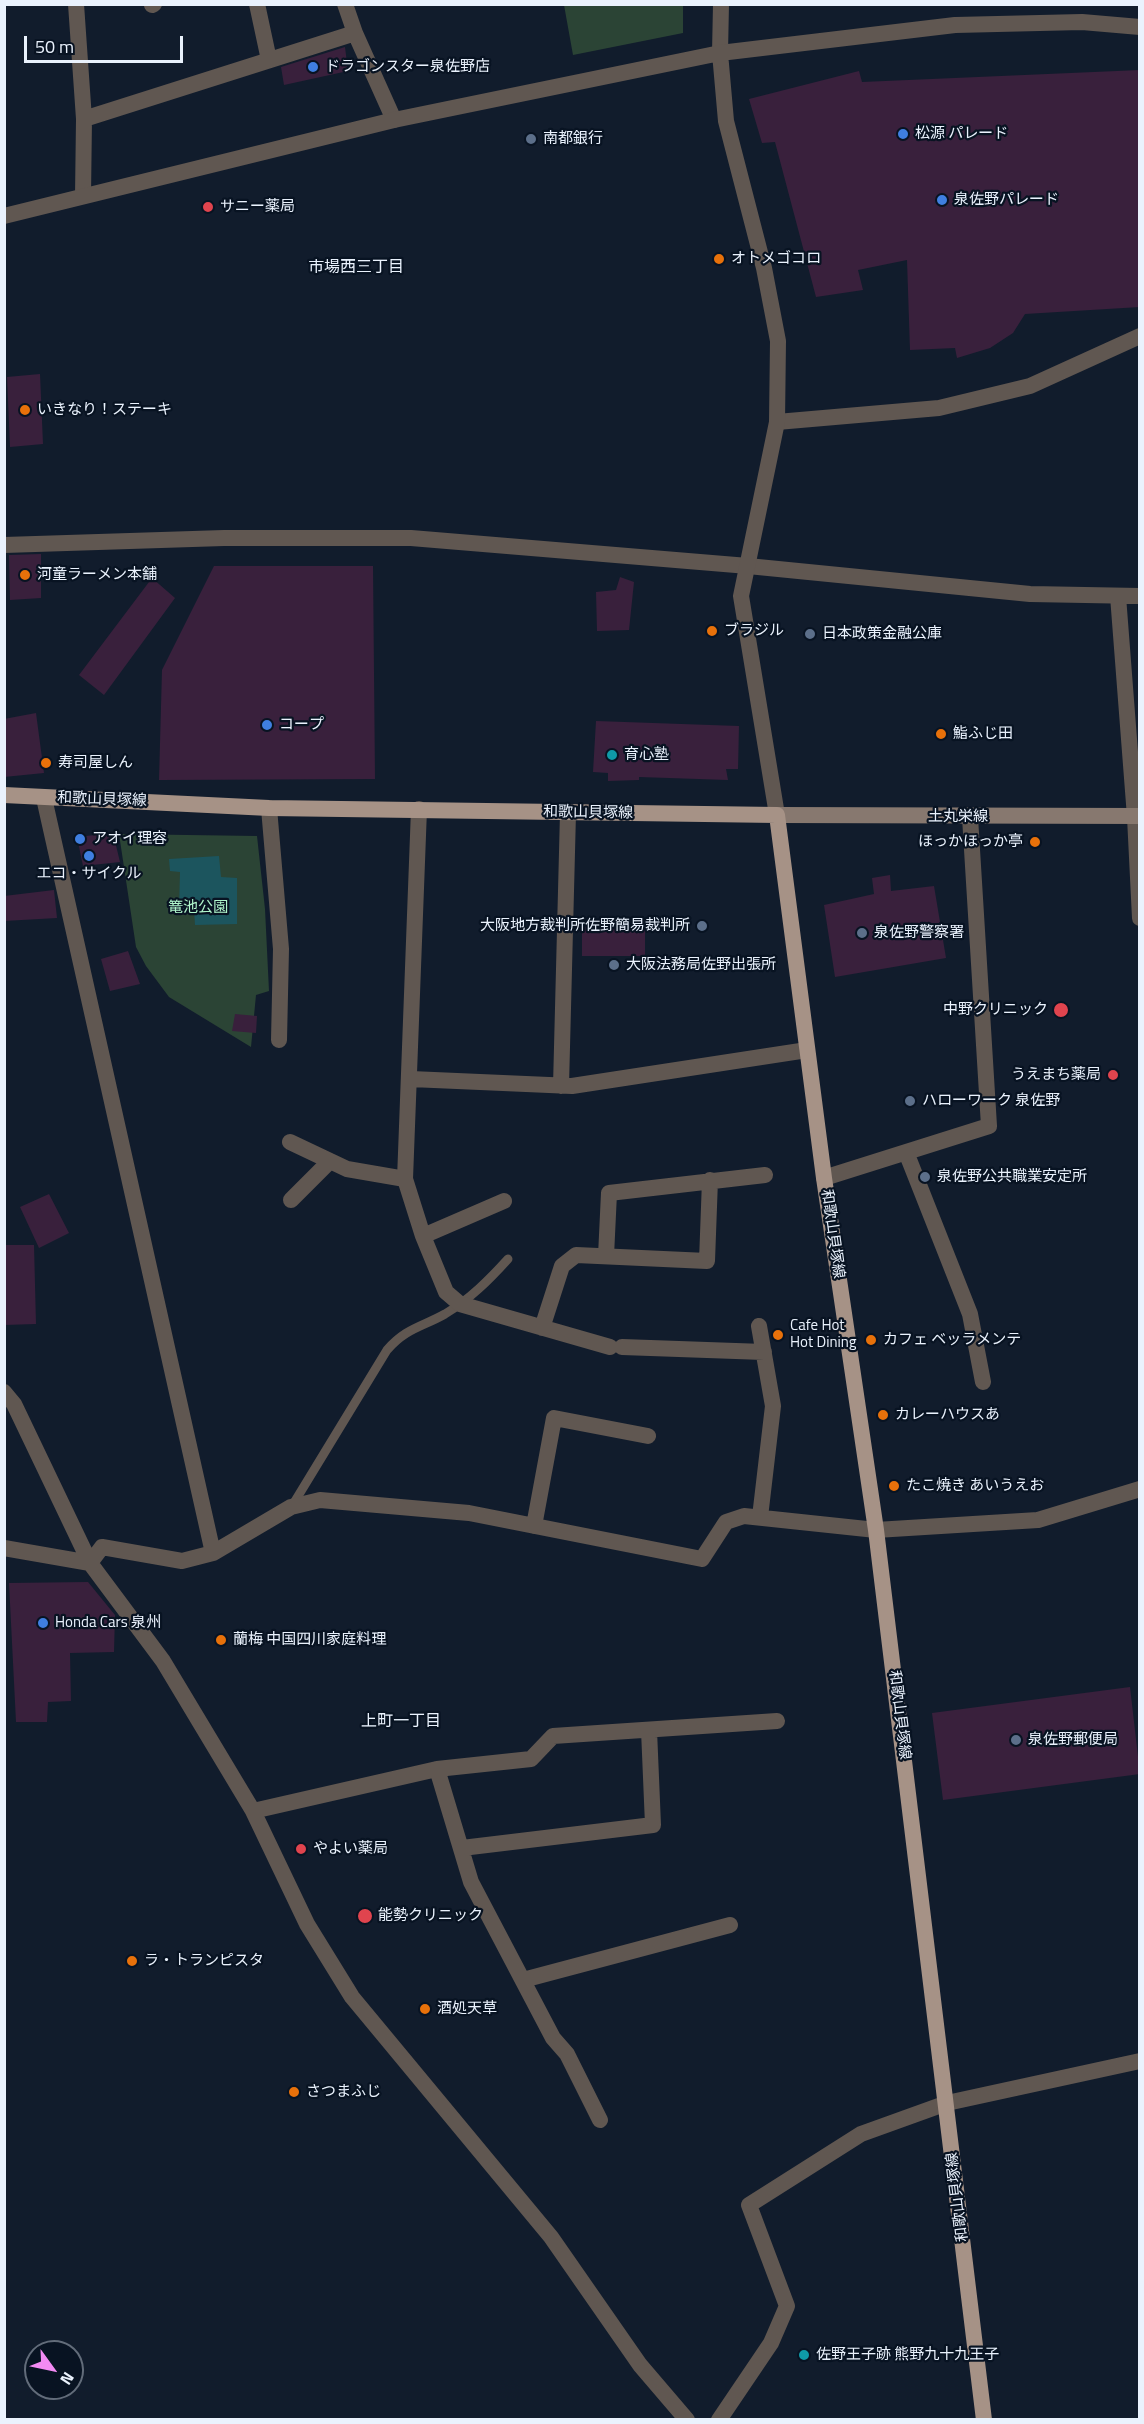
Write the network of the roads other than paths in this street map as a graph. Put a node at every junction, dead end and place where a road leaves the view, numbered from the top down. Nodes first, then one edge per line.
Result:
1 (76, 4) edge
2 (257, 4) edge
3 (345, 4) edge
4 (721, 4) edge
5 (1140, 27) edge
6 (355, 33) junction
7 (720, 53) junction
8 (269, 60) junction
9 (84, 118) junction
10 (393, 120) junction
11 (83, 196) junction
12 (4, 216) edge
13 (1140, 336) edge
14 (777, 422) junction
15 (4, 545) edge
16 (748, 566) junction
17 (1118, 596) junction
18 (1140, 596) edge
19 (4, 795) edge
20 (44, 798) junction
21 (269, 808) junction
22 (419, 809) junction
23 (568, 813) junction
24 (777, 815) junction
25 (1137, 816) edge
26 (970, 817) junction
27 (1140, 918) edge
28 (279, 1040) dead end
29 (807, 1050) junction
30 (411, 1079) junction
31 (561, 1086) junction
32 (290, 1142) dead end
33 (906, 1152) junction
34 (330, 1161) junction
35 (765, 1175) dead end
36 (824, 1178) junction
37 (405, 1179) junction
38 (710, 1180) junction
39 (291, 1200) dead end
40 (504, 1201) dead end
41 (423, 1236) junction
42 (606, 1256) junction
43 (508, 1259) dead end
44 (460, 1304) junction
45 (759, 1326) dead end
46 (542, 1328) junction
47 (764, 1352) junction
48 (983, 1382) dead end
49 (4, 1392) edge
50 (648, 1437) dead end
51 (1140, 1489) edge
52 (291, 1506) junction
53 (760, 1517) junction
54 (534, 1526) junction
55 (876, 1530) junction
56 (4, 1548) edge
57 (213, 1553) junction
58 (90, 1563) junction
59 (777, 1722) dead end
60 (650, 1730) junction
61 (437, 1769) junction
62 (252, 1811) junction
63 (462, 1848) junction
64 (730, 1925) dead end
65 (522, 1980) junction
66 (1140, 2061) edge
67 (947, 2103) junction
68 (600, 2120) dead end
69 (687, 2420) edge
70 (719, 2420) edge
71 (984, 2420) edge

1 - 9 street
2 - 8 street
3 - 6 street
4 - 7 street
5 - 7 street
6 - 8 street
6 - 10 street
7 - 10 street
7 - 14 street
8 - 9 street
9 - 11 street
10 - 11 street
11 - 12 street
13 - 14 street
14 - 16 street
15 - 16 street
16 - 17 street
16 - 24 street
17 - 18 street
17 - 25 street
19 - 20 main road, 和歌山貝塚線
20 - 21 main road, 和歌山貝塚線
20 - 57 street
21 - 22 main road, 和歌山貝塚線
21 - 28 street
22 - 23 main road, 和歌山貝塚線
22 - 30 street
23 - 24 main road, 和歌山貝塚線
23 - 31 street
24 - 26 main road, 土丸栄線
24 - 29 main road, 和歌山貝塚線
25 - 26 main road, 土丸栄線
25 - 27 street
26 - 33 street
29 - 31 street
29 - 36 main road, 和歌山貝塚線
30 - 31 street
30 - 37 street
32 - 34 street
33 - 36 street
33 - 48 street
34 - 37 street
34 - 39 street
35 - 38 street
36 - 55 main road, 和歌山貝塚線
37 - 41 street
38 - 42 street
38 - 42 street
40 - 41 street
41 - 44 street
42 - 46 street
43 - 44 lane
44 - 46 street
44 - 52 lane
45 - 47 street
46 - 47 street
47 - 53 street
49 - 58 street
50 - 54 street
51 - 55 street
52 - 54 street
52 - 57 street
53 - 54 street
53 - 55 street
55 - 67 main road, 和歌山貝塚線
56 - 58 street
57 - 58 street
58 - 62 street
59 - 60 street
60 - 61 street
60 - 63 street
61 - 62 street
61 - 63 street
62 - 69 street
63 - 65 street
64 - 65 street
65 - 68 street
66 - 67 street
67 - 70 street
67 - 71 main road, 和歌山貝塚線

